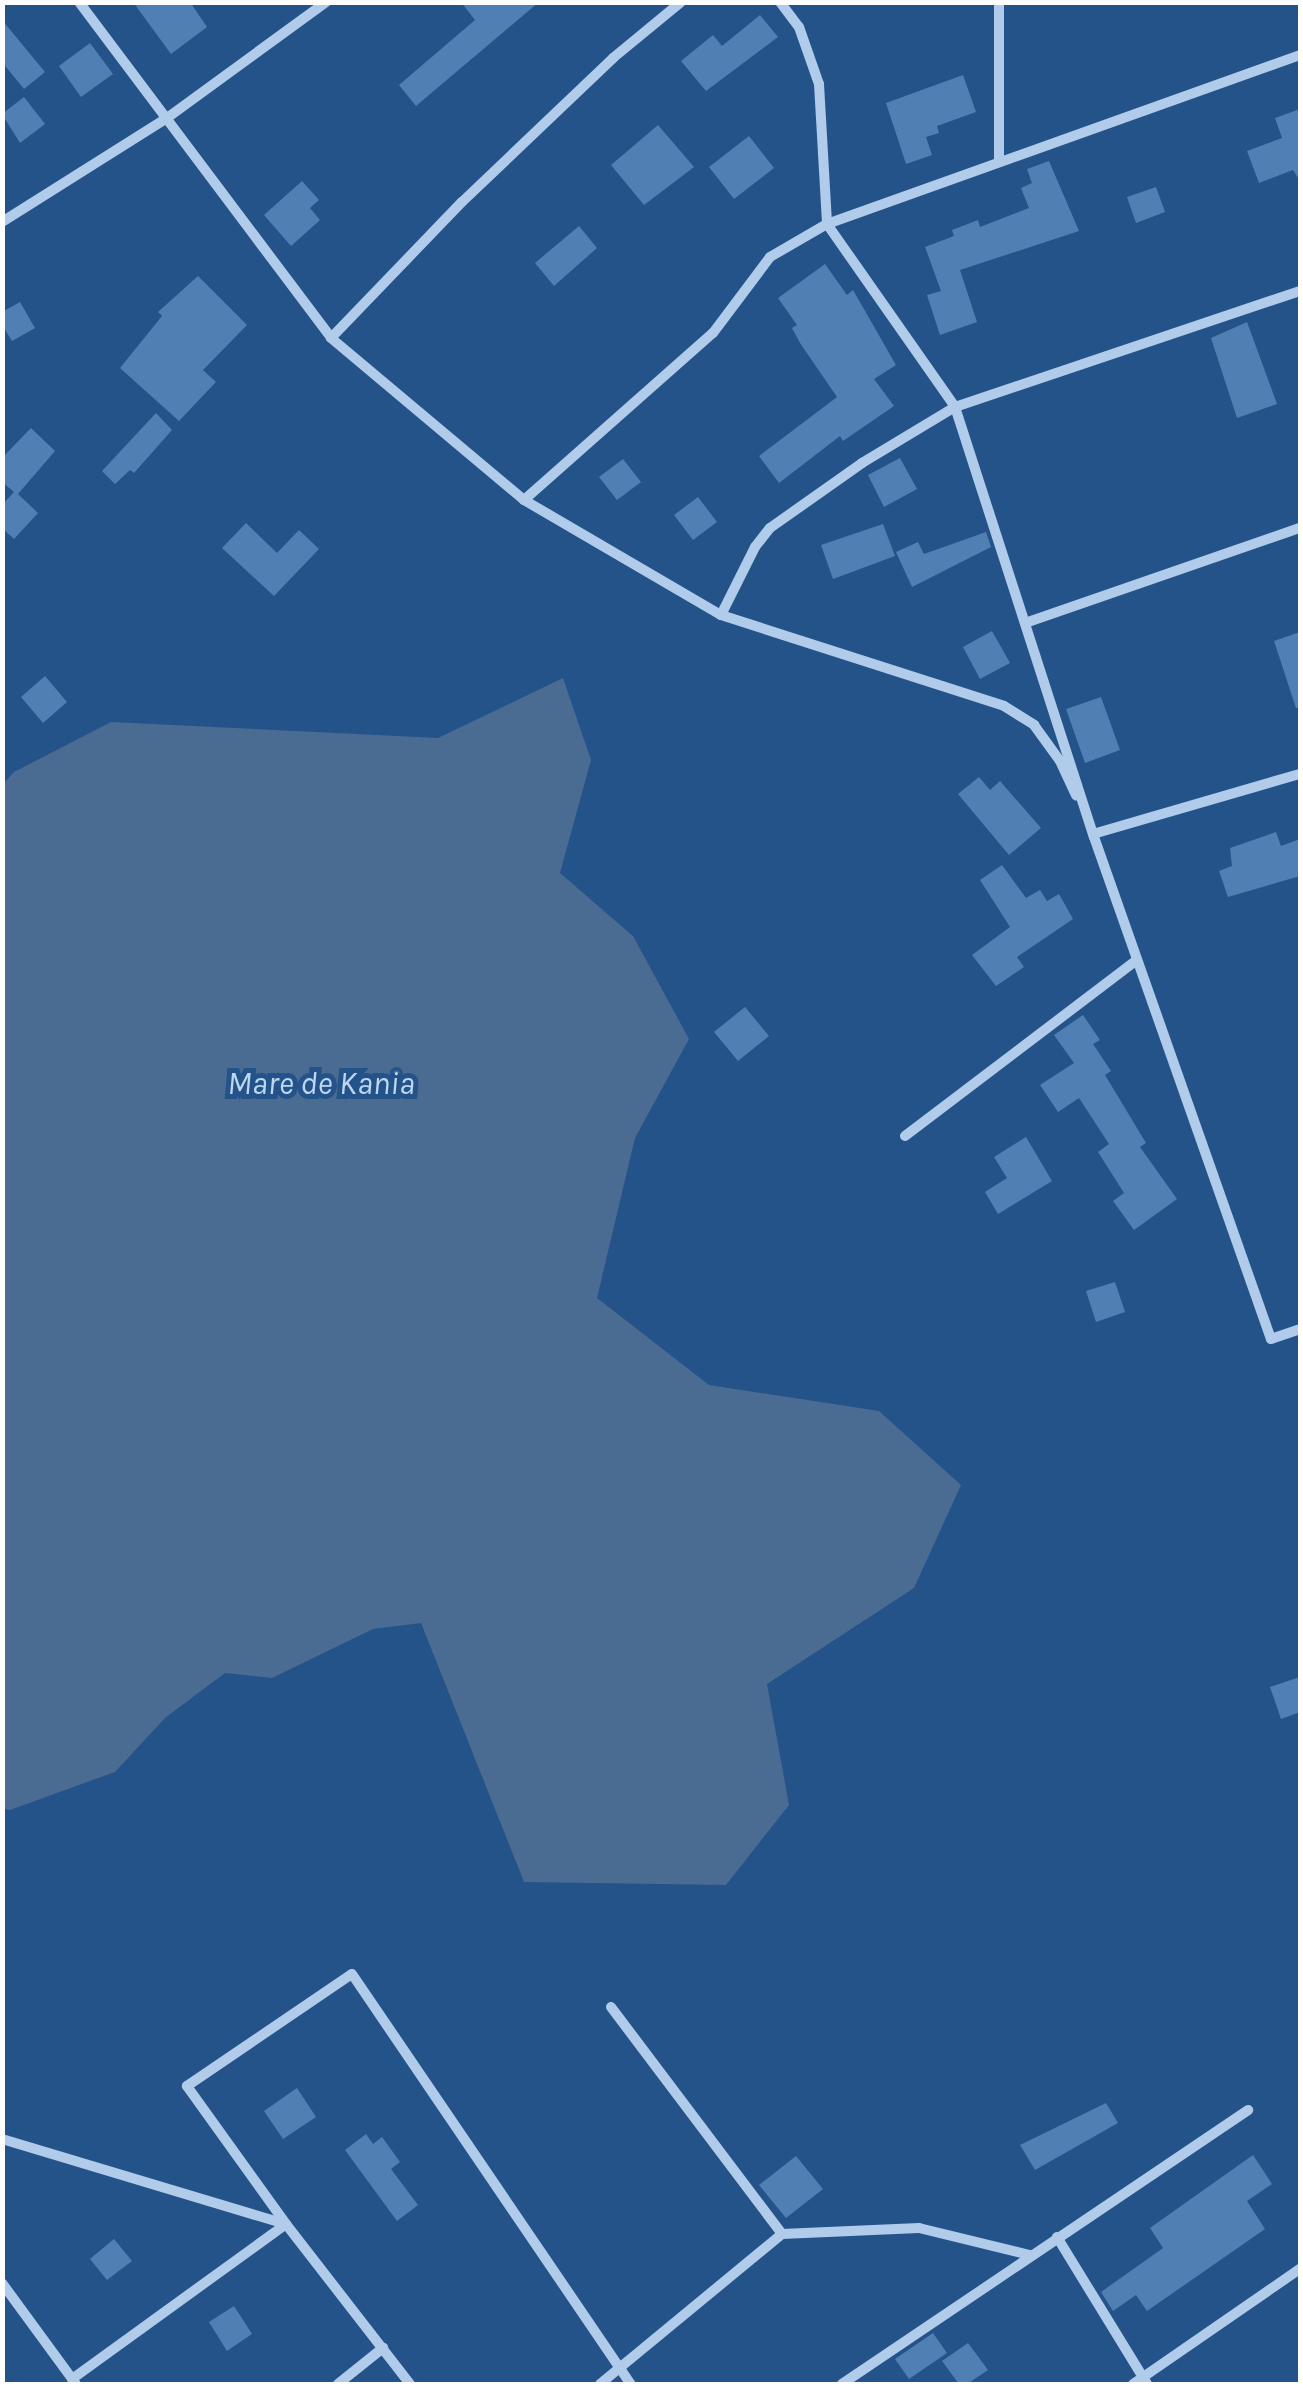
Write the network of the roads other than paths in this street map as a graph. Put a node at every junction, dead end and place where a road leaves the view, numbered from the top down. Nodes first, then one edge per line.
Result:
1 (79, 2) edge
2 (326, 2) edge
3 (681, 2) edge
4 (780, 2) edge
5 (999, 2) edge
6 (1300, 56) edge
7 (168, 118) junction
8 (999, 162) junction
9 (2, 222) edge
10 (828, 224) junction
11 (1300, 291) edge
12 (331, 338) junction
13 (956, 407) junction
14 (524, 500) junction
15 (1300, 528) edge
16 (722, 615) junction
17 (1028, 622) junction
18 (1300, 774) edge
19 (1094, 837) junction
20 (1137, 960) junction
21 (905, 1136) dead end
22 (1300, 1329) edge
23 (611, 2007) dead end
24 (1248, 2110) dead end
25 (2, 2140) edge
26 (286, 2224) junction
27 (782, 2234) junction
28 (1057, 2237) junction
29 (1030, 2255) junction
30 (1300, 2268) edge
31 (2, 2283) edge
32 (383, 2348) junction
33 (619, 2369) junction
34 (74, 2382) edge
35 (1141, 2382) edge
36 (338, 2384) edge
37 (410, 2384) edge
38 (600, 2384) edge
39 (631, 2384) edge
40 (842, 2384) edge

1 - 7 street
2 - 7 street
3 - 12 street
4 - 10 street
5 - 8 street
6 - 8 street
7 - 9 street
7 - 12 street
8 - 10 street
10 - 13 street
10 - 14 street
11 - 13 street
12 - 14 street
13 - 16 street
13 - 17 street
14 - 16 street
15 - 17 street
16 - 19 street
17 - 19 street
18 - 19 street
19 - 20 street
20 - 21 street
20 - 22 street
23 - 27 street
24 - 28 street
25 - 26 street
26 - 32 street
26 - 33 street
26 - 34 street
27 - 29 street
27 - 33 street
28 - 29 street
28 - 35 street
29 - 40 street
30 - 35 street
31 - 34 street
32 - 36 street
32 - 37 street
33 - 38 street
33 - 39 street

